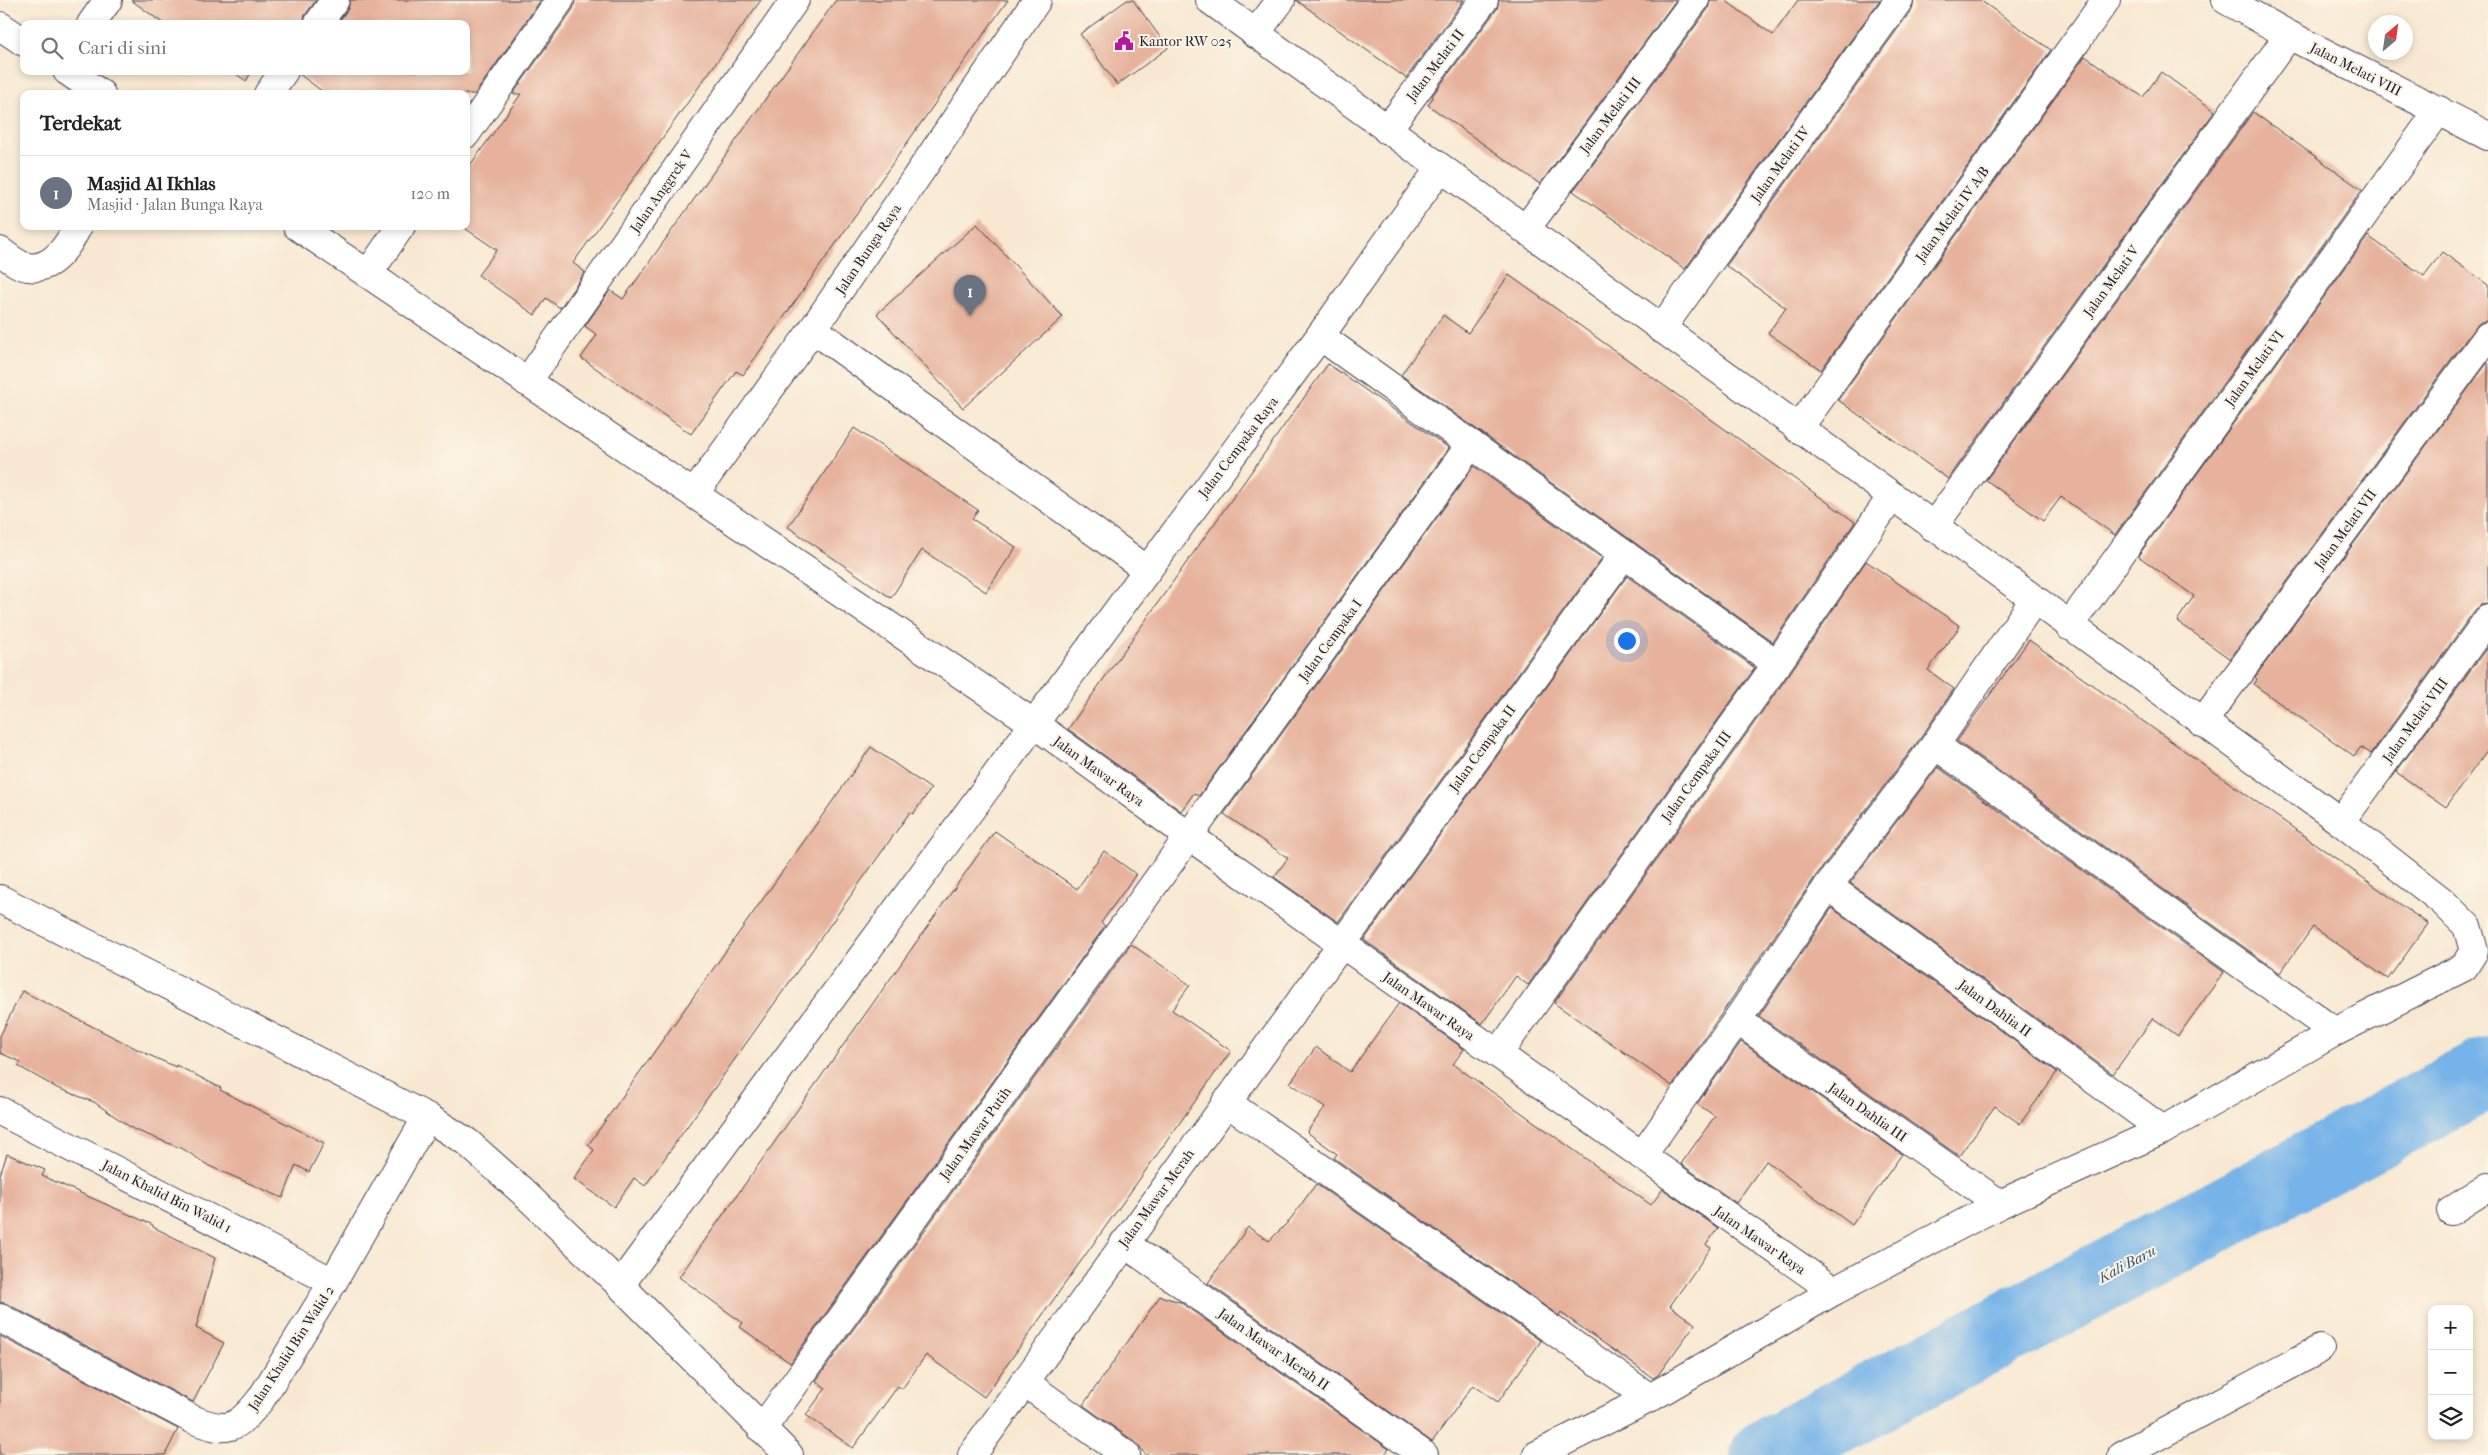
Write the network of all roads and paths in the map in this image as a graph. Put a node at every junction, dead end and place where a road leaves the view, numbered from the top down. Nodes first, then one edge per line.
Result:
1 (108, 0) edge
2 (335, 0) edge
3 (560, 0) edge
4 (795, 0) edge
5 (1037, 0) edge
6 (1210, 0) edge
7 (1281, 0) edge
8 (1484, 0) edge
9 (1695, 0) edge
10 (1898, 0) edge
11 (2106, 0) edge
12 (2226, 0) edge
13 (94, 20) edge
14 (321, 20) edge
15 (0, 26) edge
16 (1256, 34) junction
17 (2289, 35) junction
18 (20, 39) edge
19 (73, 75) edge
20 (281, 75) edge
21 (94, 90) edge
22 (271, 90) edge
23 (2439, 110) junction
24 (470, 128) edge
25 (1386, 130) junction
26 (2488, 136) edge
27 (1440, 168) junction
28 (76, 230) edge
29 (303, 230) edge
30 (398, 230) edge
31 (1525, 230) junction
32 (0, 251) edge
33 (368, 274) junction
34 (813, 329) junction
35 (1661, 329) junction
36 (1320, 336) junction
37 (2488, 336) edge
38 (527, 382) junction
39 (1798, 429) junction
40 (1471, 444) junction
41 (694, 494) junction
42 (1892, 496) junction
43 (1933, 527) junction
44 (1624, 554) junction
45 (1146, 569) junction
46 (2034, 600) junction
47 (2488, 619) edge
48 (2068, 626) junction
49 (1777, 664) junction
50 (1033, 723) junction
51 (2202, 723) junction
52 (1935, 745) junction
53 (2341, 822) junction
54 (1189, 836) junction
55 (1828, 886) junction
56 (0, 899) edge
57 (1340, 943) junction
58 (1738, 1020) junction
59 (2335, 1032) junction
60 (1498, 1054) junction
61 (1226, 1102) junction
62 (0, 1111) edge
63 (428, 1117) junction
64 (2163, 1130) junction
65 (1642, 1156) junction
66 (2488, 1187) edge
67 (2000, 1204) junction
68 (2451, 1211) dead end
69 (1124, 1243) junction
70 (333, 1282) junction
71 (620, 1285) junction
72 (1830, 1289) junction
73 (0, 1318) edge
74 (2320, 1349) dead end
75 (1024, 1382) junction
76 (1650, 1398) junction
77 (762, 1429) junction
78 (789, 1455) edge
79 (972, 1455) edge
80 (1126, 1455) edge
81 (1424, 1455) edge
82 (1537, 1455) edge
83 (2122, 1455) edge

1 - 13 street
2 - 14 street
3 - 24 street
4 - 38 street, Jalan Anggrek V
5 - 34 street, Jalan Bunga Raya
6 - 16 street
7 - 16 street
8 - 25 street, Jalan Melati II
9 - 31 street, Jalan Melati III
10 - 35 street, Jalan Melati IV
11 - 39 street, Jalan Melati IV A/B
12 - 17 street, Jalan Melati VIII
15 - 18 street
16 - 25 street
17 - 23 street, Jalan Melati VIII
17 - 43 street, Jalan Melati V
19 - 21 street
20 - 22 street
23 - 26 street, Jalan Melati VIII
23 - 48 street, Jalan Melati VI
25 - 27 street
27 - 31 street
27 - 36 street, Jalan Cempaka Raya
28 - 32 street
29 - 33 street, Jalan Mawar Raya
30 - 33 street
31 - 35 street
33 - 38 street, Jalan Mawar Raya
34 - 41 street, Jalan Bunga Raya
34 - 45 street
35 - 39 street
36 - 40 street
36 - 45 street, Jalan Cempaka Raya
37 - 51 street, Jalan Melati VII
38 - 41 street, Jalan Mawar Raya
39 - 42 street
40 - 44 street
40 - 54 street, Jalan Cempaka I
41 - 50 street, Jalan Mawar Raya
42 - 43 street
42 - 49 street, Jalan Cempaka III
43 - 46 street
44 - 49 street
44 - 57 street, Jalan Cempaka II
45 - 50 street, Jalan Cempaka Raya
46 - 48 street
46 - 52 street
47 - 53 street, Jalan Melati VIII
48 - 51 street
49 - 60 street, Jalan Cempaka III
50 - 54 street, Jalan Mawar Raya
50 - 71 street, Jalan Cempaka Raya
51 - 53 street
52 - 55 street
52 - 59 street
53 - 59 street
54 - 57 street, Jalan Mawar Raya
54 - 77 street, Jalan Mawar Putih
55 - 58 street
55 - 64 street, Jalan Dahlia II
56 - 63 street
57 - 60 street, Jalan Mawar Raya
57 - 61 street, Jalan Mawar Merah
58 - 65 street
58 - 67 street, Jalan Dahlia III
59 - 64 street
60 - 65 street, Jalan Mawar Raya
61 - 69 street, Jalan Mawar Merah
61 - 76 street
62 - 70 street, Jalan Khalid Bin Walid 1
63 - 70 street, Jalan Khalid Bin Walid 2
63 - 71 street
64 - 67 street
65 - 72 street, Jalan Mawar Raya
66 - 68 street
67 - 72 street
69 - 75 street, Jalan Mawar Merah
69 - 81 street, Jalan Mawar Merah II
70 - 73 street, Jalan Khalid Bin Walid 2
71 - 77 street
72 - 76 street
74 - 83 street
75 - 79 street, Jalan Mawar Merah
75 - 80 street
76 - 82 street
77 - 78 street

